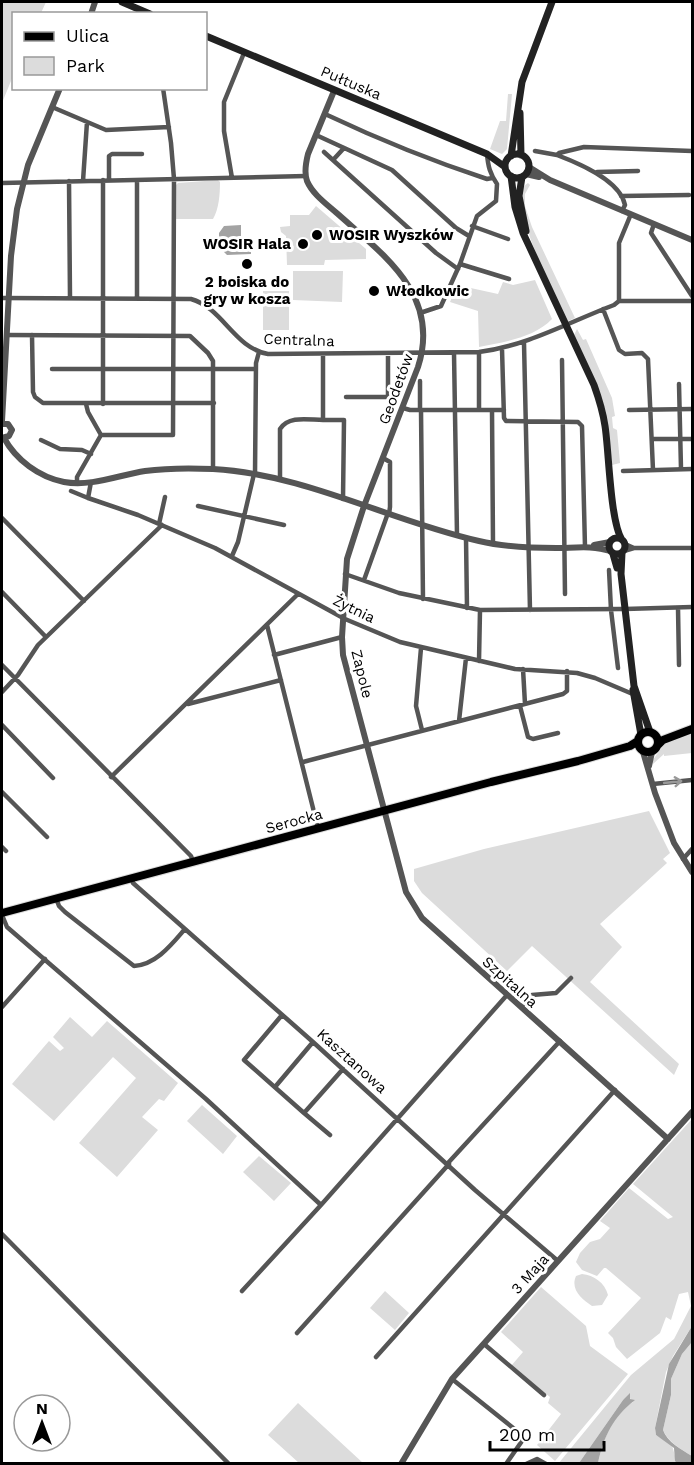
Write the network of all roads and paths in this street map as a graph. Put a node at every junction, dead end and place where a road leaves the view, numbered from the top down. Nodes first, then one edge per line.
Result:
1 (122, 2) edge
2 (552, 2) edge
3 (146, 12) edge
4 (207, 36) edge
5 (244, 53) junction
6 (59, 90) edge
7 (163, 90) edge
8 (520, 90) junction
9 (334, 91) junction
10 (52, 107) junction
11 (325, 114) junction
12 (87, 122) junction
13 (169, 127) junction
14 (316, 135) junction
15 (344, 148) junction
16 (535, 151) dead end
17 (693, 151) edge
18 (324, 152) dead end
19 (142, 154) dead end
20 (487, 154) junction
21 (521, 155) junction
22 (557, 155) junction
23 (510, 157) junction
24 (333, 160) junction
25 (505, 167) junction
26 (638, 171) dead end
27 (597, 172) junction
28 (525, 173) junction
29 (306, 176) junction
30 (511, 176) junction
31 (232, 178) junction
32 (493, 178) junction
33 (174, 179) junction
34 (83, 180) junction
35 (103, 180) junction
36 (110, 180) junction
37 (137, 180) junction
38 (69, 181) junction
39 (23, 182) junction
40 (2, 183) edge
41 (689, 195) dead end
42 (621, 196) junction
43 (622, 211) junction
44 (631, 214) junction
45 (654, 224) junction
46 (472, 226) junction
47 (469, 236) junction
48 (508, 239) dead end
49 (693, 240) edge
50 (531, 248) junction
51 (459, 266) junction
52 (509, 279) dead end
53 (5, 298) edge
54 (70, 298) junction
55 (104, 298) junction
56 (137, 298) junction
57 (173, 298) junction
58 (693, 298) edge
59 (619, 301) junction
60 (603, 309) junction
61 (420, 313) junction
62 (566, 325) junction
63 (32, 335) junction
64 (103, 335) junction
65 (172, 335) junction
66 (5, 336) edge
67 (524, 343) junction
68 (502, 349) junction
69 (259, 352) junction
70 (454, 352) junction
71 (479, 352) junction
72 (422, 353) junction
73 (322, 354) junction
74 (388, 354) junction
75 (562, 360) dead end
76 (52, 369) dead end
77 (103, 369) junction
78 (173, 369) junction
79 (213, 369) junction
80 (256, 369) junction
81 (420, 381) dead end
82 (679, 384) dead end
83 (346, 397) dead end
84 (173, 403) junction
85 (213, 403) junction
86 (86, 404) junction
87 (104, 404) junction
88 (403, 408) junction
89 (680, 409) junction
90 (693, 409) edge
91 (421, 410) junction
92 (456, 410) junction
93 (479, 410) junction
94 (492, 410) junction
95 (504, 410) junction
96 (629, 410) dead end
97 (651, 410) junction
98 (323, 420) junction
99 (526, 422) junction
100 (562, 422) junction
101 (4, 423) edge
102 (101, 435) junction
103 (4, 437) edge
104 (681, 439) junction
105 (41, 440) dead end
106 (652, 440) junction
107 (693, 440) edge
108 (91, 454) junction
109 (383, 458) junction
110 (213, 469) junction
111 (681, 469) junction
112 (693, 469) edge
113 (653, 470) junction
114 (623, 471) dead end
115 (254, 474) junction
116 (280, 479) junction
117 (91, 482) junction
118 (77, 483) junction
119 (71, 491) dead end
120 (165, 497) dead end
121 (88, 498) junction
122 (343, 499) junction
123 (198, 506) dead end
124 (364, 506) junction
125 (614, 510) junction
126 (388, 513) junction
127 (244, 516) junction
128 (2, 518) edge
129 (160, 524) junction
130 (423, 524) junction
131 (284, 525) dead end
132 (457, 535) junction
133 (466, 538) junction
134 (611, 541) junction
135 (493, 544) junction
136 (585, 547) junction
137 (623, 547) junction
138 (528, 548) junction
139 (564, 548) junction
140 (693, 548) edge
141 (611, 552) junction
142 (232, 556) junction
143 (609, 570) dead end
144 (345, 573) junction
145 (364, 580) junction
146 (2, 592) edge
147 (298, 594) junction
148 (565, 594) dead end
149 (423, 599) junction
150 (84, 602) junction
151 (693, 607) edge
152 (467, 608) junction
153 (678, 608) junction
154 (624, 609) junction
155 (480, 610) junction
156 (530, 610) junction
157 (611, 610) junction
158 (343, 618) junction
159 (267, 625) junction
160 (46, 637) junction
161 (342, 637) junction
162 (421, 648) junction
163 (274, 655) junction
164 (466, 658) junction
165 (479, 661) junction
166 (2, 664) edge
167 (679, 665) dead end
168 (618, 668) dead end
169 (523, 669) junction
170 (567, 671) junction
171 (15, 679) junction
172 (281, 680) junction
173 (2, 692) edge
174 (636, 696) junction
175 (186, 704) junction
176 (522, 705) junction
177 (459, 721) junction
178 (2, 724) edge
179 (693, 729) edge
180 (422, 730) junction
181 (558, 732) dead end
182 (653, 734) junction
183 (639, 738) junction
184 (368, 745) junction
185 (648, 750) junction
186 (593, 757) junction
187 (303, 762) junction
188 (111, 777) junction
189 (53, 778) dead end
190 (693, 780) edge
191 (653, 784) junction
192 (2, 792) edge
193 (385, 811) junction
194 (318, 828) junction
195 (46, 837) dead end
196 (693, 849) edge
197 (683, 859) junction
198 (193, 862) junction
199 (693, 872) edge
200 (132, 878) junction
201 (56, 898) junction
202 (2, 914) edge
203 (185, 929) junction
204 (45, 959) junction
205 (571, 978) dead end
206 (507, 995) junction
207 (2, 1007) edge
208 (521, 1007) junction
209 (282, 1015) junction
210 (560, 1041) junction
211 (314, 1042) junction
212 (343, 1069) junction
213 (275, 1087) junction
214 (615, 1090) junction
215 (693, 1112) edge
216 (304, 1113) junction
217 (397, 1118) junction
218 (330, 1135) dead end
219 (668, 1139) junction
220 (448, 1163) junction
221 (321, 1205) junction
222 (504, 1213) junction
223 (2, 1234) edge
224 (558, 1261) junction
225 (242, 1291) dead end
226 (297, 1333) dead end
227 (484, 1344) junction
228 (376, 1357) dead end
229 (452, 1379) junction
230 (543, 1395) dead end
231 (229, 1464) edge
232 (401, 1464) edge
233 (506, 1464) edge
234 (526, 1464) edge
235 (546, 1464) edge

1 - 3 main road
2 - 8 main road
4 - 5 main road, Pułtuska
5 - 9 main road, Pułtuska
5 - 31 street
6 - 10 street
7 - 13 street
8 - 21 main road
8 - 23 main road
9 - 11 street
9 - 20 main road, Pułtuska
10 - 12 street
10 - 39 street
11 - 14 street
11 - 32 street
12 - 13 street
12 - 34 street
13 - 33 street
14 - 15 street
14 - 29 street
15 - 24 street
15 - 47 street
16 - 22 street
17 - 22 street
18 - 24 street
19 - 36 street
20 - 23 main road, Pułtuska
20 - 25 main road, Pułtuska
20 - 32 street
21 - 23 main road
21 - 28 main road
22 - 27 street
23 - 25 main road
24 - 51 street
25 - 30 main road
26 - 27 street
27 - 42 street
28 - 30 main road
28 - 43 street
28 - 50 main road
29 - 31 street
29 - 61 street, Geodetów
30 - 50 main road
31 - 33 street
32 - 46 street
33 - 37 street
33 - 57 street
34 - 35 street
34 - 38 street
35 - 36 street
35 - 55 street
36 - 37 street
37 - 56 street
38 - 39 street
38 - 54 street
39 - 40 street
39 - 53 street
41 - 42 street
42 - 43 street
43 - 44 street
44 - 45 street
44 - 59 street
45 - 49 street
45 - 58 street
46 - 47 street
46 - 48 street
47 - 51 street
50 - 62 main road
51 - 52 street
51 - 61 street
53 - 54 street, Centralna
53 - 66 street
54 - 55 street, Centralna
55 - 56 street, Centralna
55 - 64 street
56 - 57 street, Centralna
57 - 65 street
57 - 69 street, Centralna
58 - 59 street
59 - 60 street
60 - 62 street, Centralna
60 - 97 street
61 - 72 street, Geodetów
62 - 67 street, Centralna
62 - 125 main road
63 - 64 street
63 - 66 street
63 - 86 street
64 - 65 street
64 - 77 street
65 - 78 street
65 - 79 street
66 - 101 street
67 - 68 street, Centralna
67 - 99 street
68 - 71 street, Centralna
68 - 95 street
69 - 73 street, Centralna
69 - 80 street
70 - 71 street, Centralna
70 - 72 street, Centralna
70 - 92 street
71 - 93 street
72 - 74 street, Centralna
72 - 88 street, Geodetów
73 - 74 street, Centralna
73 - 98 street
74 - 83 street
75 - 100 street
76 - 77 street
77 - 78 street
77 - 87 street
78 - 79 street
78 - 84 street
79 - 80 street
79 - 85 street
80 - 115 street
81 - 91 street
82 - 89 street
84 - 85 street
84 - 87 street
84 - 102 street
85 - 110 street
86 - 87 street
86 - 102 street
88 - 91 street
88 - 109 street, Geodetów
89 - 90 street
89 - 97 street
89 - 104 street
91 - 92 street
91 - 130 street
92 - 93 street
92 - 132 street
93 - 94 street
94 - 95 street
94 - 135 street
95 - 99 street
96 - 97 street
97 - 106 street
98 - 116 street
98 - 122 street
99 - 100 street
99 - 138 street
100 - 136 street
100 - 139 street
101 - 103 street
102 - 108 street
103 - 118 street
104 - 106 street
104 - 107 street
104 - 111 street
105 - 108 street
106 - 113 street
108 - 118 street
109 - 124 street, Geodetów
109 - 126 street
110 - 115 street
110 - 117 street
111 - 112 street
111 - 113 street
113 - 114 street
115 - 116 street
115 - 127 street
116 - 122 street
117 - 118 street
117 - 121 street
119 - 121 street, Żytnia
120 - 129 street
121 - 129 street, Żytnia
122 - 124 street
123 - 127 street
124 - 126 street
124 - 144 street, Zapole
125 - 134 main road
125 - 137 main road
126 - 130 street
126 - 145 street
127 - 131 street
127 - 142 street
128 - 150 street
129 - 142 street, Żytnia
129 - 150 street
130 - 132 street
130 - 149 street
132 - 133 street
133 - 135 street
133 - 152 street
134 - 136 street
134 - 137 main road
134 - 141 main road
135 - 138 street
136 - 139 street
136 - 141 street
137 - 140 street
137 - 141 main road
137 - 154 main road
138 - 139 street
138 - 156 street
139 - 148 street
141 - 154 main road
142 - 147 street, Żytnia
143 - 157 street
144 - 145 street
144 - 158 street, Zapole
145 - 149 street
146 - 160 street
147 - 158 street, Żytnia
147 - 159 street
149 - 152 street
150 - 160 street
151 - 153 street
152 - 155 street
153 - 154 street
153 - 167 street
154 - 157 street
154 - 174 main road
155 - 156 street
155 - 165 street
156 - 157 street
157 - 168 street
158 - 161 street, Zapole
158 - 162 street, Żytnia
159 - 163 street
159 - 175 street
160 - 171 street
161 - 163 street
161 - 184 street, Zapole
162 - 164 street, Żytnia
162 - 180 street
163 - 172 street
164 - 165 street, Żytnia
164 - 177 street
165 - 169 street, Żytnia
166 - 171 street
169 - 170 street, Żytnia
169 - 176 street
170 - 174 street, Żytnia
170 - 176 street
171 - 173 street
171 - 188 street
172 - 175 street
172 - 187 street
174 - 182 main road
174 - 183 main road
175 - 188 street
176 - 177 street
176 - 181 street
177 - 180 street
178 - 189 street
179 - 182 main road, Serocka
179 - 185 main road, Serocka
180 - 184 street
182 - 183 main road, Serocka
182 - 185 main road
183 - 185 main road
183 - 186 main road, Serocka
184 - 187 street
184 - 193 street, Zapole
185 - 186 main road, Serocka
185 - 191 street
186 - 193 main road, Serocka
187 - 194 street
188 - 198 street
191 -> 190 street
191 - 197 street
192 - 195 street
193 - 194 main road, Serocka
193 - 206 street, Szpitalna
194 - 198 main road, Serocka
196 - 197 street
197 - 199 street
198 - 200 main road, Serocka
200 - 201 main road, Serocka
200 - 203 street, Kasztanowa
201 - 202 main road, Serocka
201 - 203 street
202 - 204 street
203 - 209 street, Kasztanowa
204 - 207 street
204 - 221 street
205 - 208 street
206 - 208 street, Szpitalna
206 - 217 street
208 - 210 street, Szpitalna
209 - 211 street, Kasztanowa
209 - 213 street
210 - 214 street, Szpitalna
210 - 220 street
211 - 212 street, Kasztanowa
211 - 213 street
212 - 216 street
212 - 217 street, Kasztanowa
213 - 216 street
214 - 219 street, Szpitalna
214 - 222 street
215 - 219 street, 3 Maja
216 - 218 street
217 - 220 street, Kasztanowa
217 - 221 street
219 - 224 street, 3 Maja
220 - 222 street, Kasztanowa
220 - 226 street
221 - 225 street
222 - 224 street, Kasztanowa
222 - 228 street
223 - 231 street
224 - 227 street, 3 Maja
227 - 229 street, 3 Maja
227 - 230 street
229 - 232 street, 3 Maja
229 - 233 street
234 - 235 street

